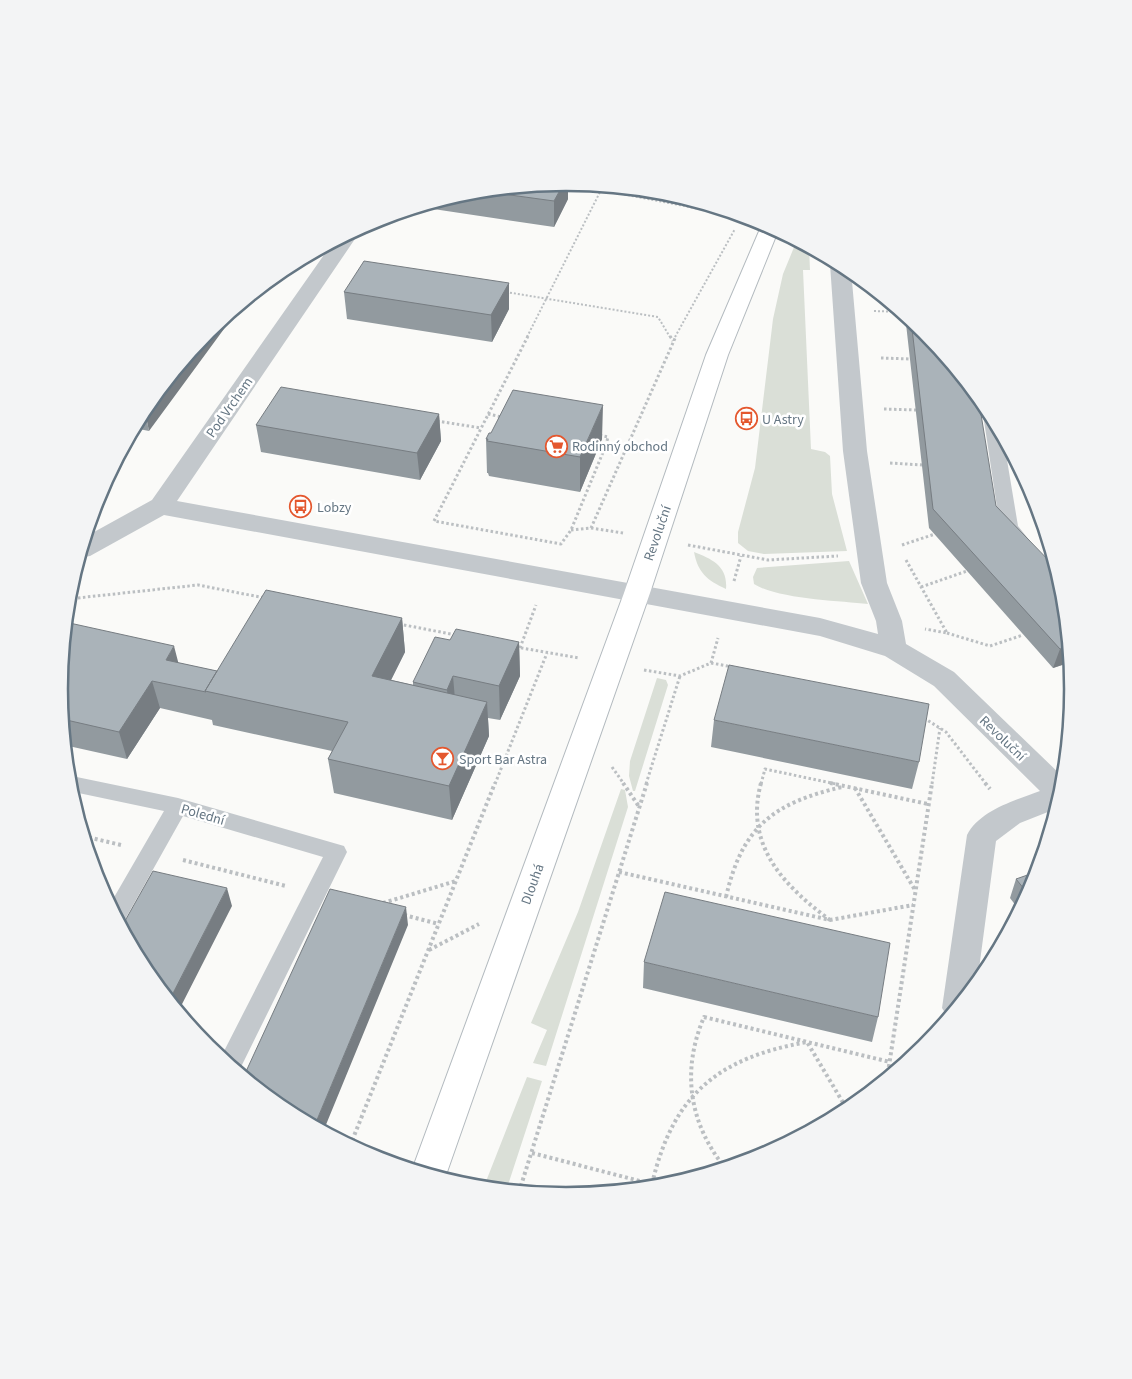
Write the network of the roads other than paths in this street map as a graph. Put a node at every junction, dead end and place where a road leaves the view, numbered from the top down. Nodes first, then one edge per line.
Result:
1 (767, 233) edge
2 (341, 245) edge
3 (841, 274) edge
4 (994, 434) edge
5 (161, 506) junction
6 (89, 546) edge
7 (1033, 555) edge
8 (637, 593) junction
9 (894, 649) junction
10 (77, 785) edge
11 (1055, 787) edge
12 (1053, 798) edge
13 (178, 806) junction
14 (119, 909) edge
15 (960, 994) edge
16 (232, 1059) edge
17 (430, 1169) edge

1 - 8 street, Revoluční
2 - 5 street, Pod Vrchem
3 - 9 street
4 - 7 lane
5 - 6 street, Pod Vrchem
5 - 8 street
8 - 9 street, Revoluční
8 - 17 street, Dlouhá
9 - 11 street, Revoluční
10 - 13 lane, Polední
12 - 15 street
13 - 14 lane
13 - 16 lane, Polední

